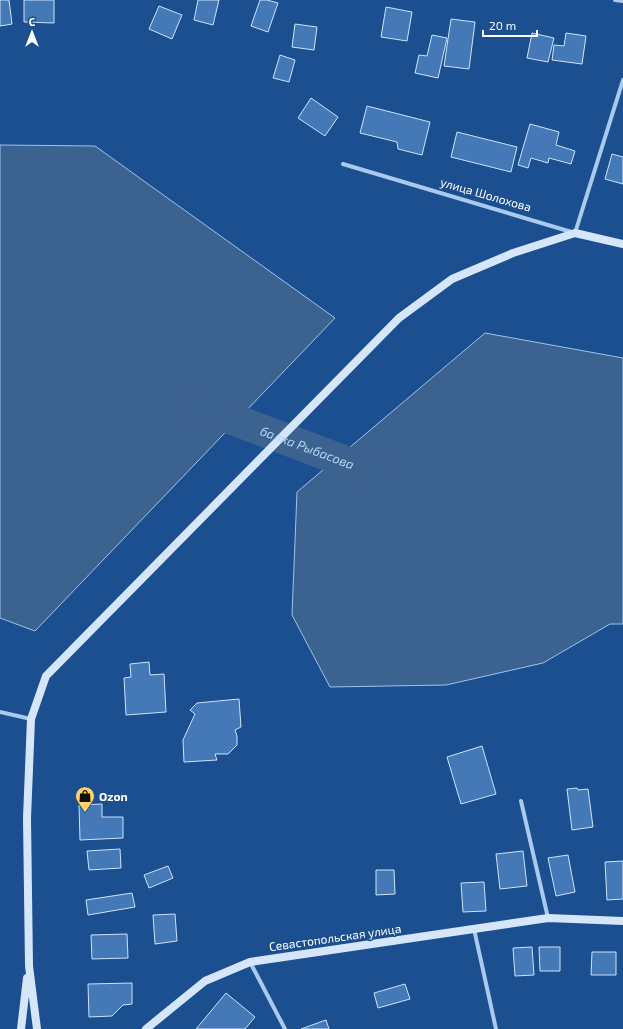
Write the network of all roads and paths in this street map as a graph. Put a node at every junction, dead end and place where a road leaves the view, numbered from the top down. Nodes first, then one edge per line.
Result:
1 (615, 0) edge
2 (623, 1) edge
3 (623, 80) edge
4 (343, 164) dead end
5 (575, 233) junction
6 (623, 244) edge
7 (0, 712) edge
8 (31, 719) junction
9 (521, 801) dead end
10 (548, 918) junction
11 (623, 921) edge
12 (474, 929) junction
13 (250, 962) junction
14 (29, 966) junction
15 (21, 1029) edge
16 (37, 1029) edge
17 (146, 1029) edge
18 (285, 1029) edge
19 (496, 1029) edge

1 - 2 street
3 - 5 street
4 - 5 street, улица Шолохова
5 - 6 main road, улица Шолохова
5 - 8 main road
7 - 8 street
8 - 14 main road
9 - 10 street
10 - 11 main road, Севастопольская улица
10 - 12 main road, Севастопольская улица
12 - 13 main road, Севастопольская улица
12 - 19 street
13 - 17 main road, Севастопольская улица
13 - 18 street
14 - 15 main road
14 - 16 main road

